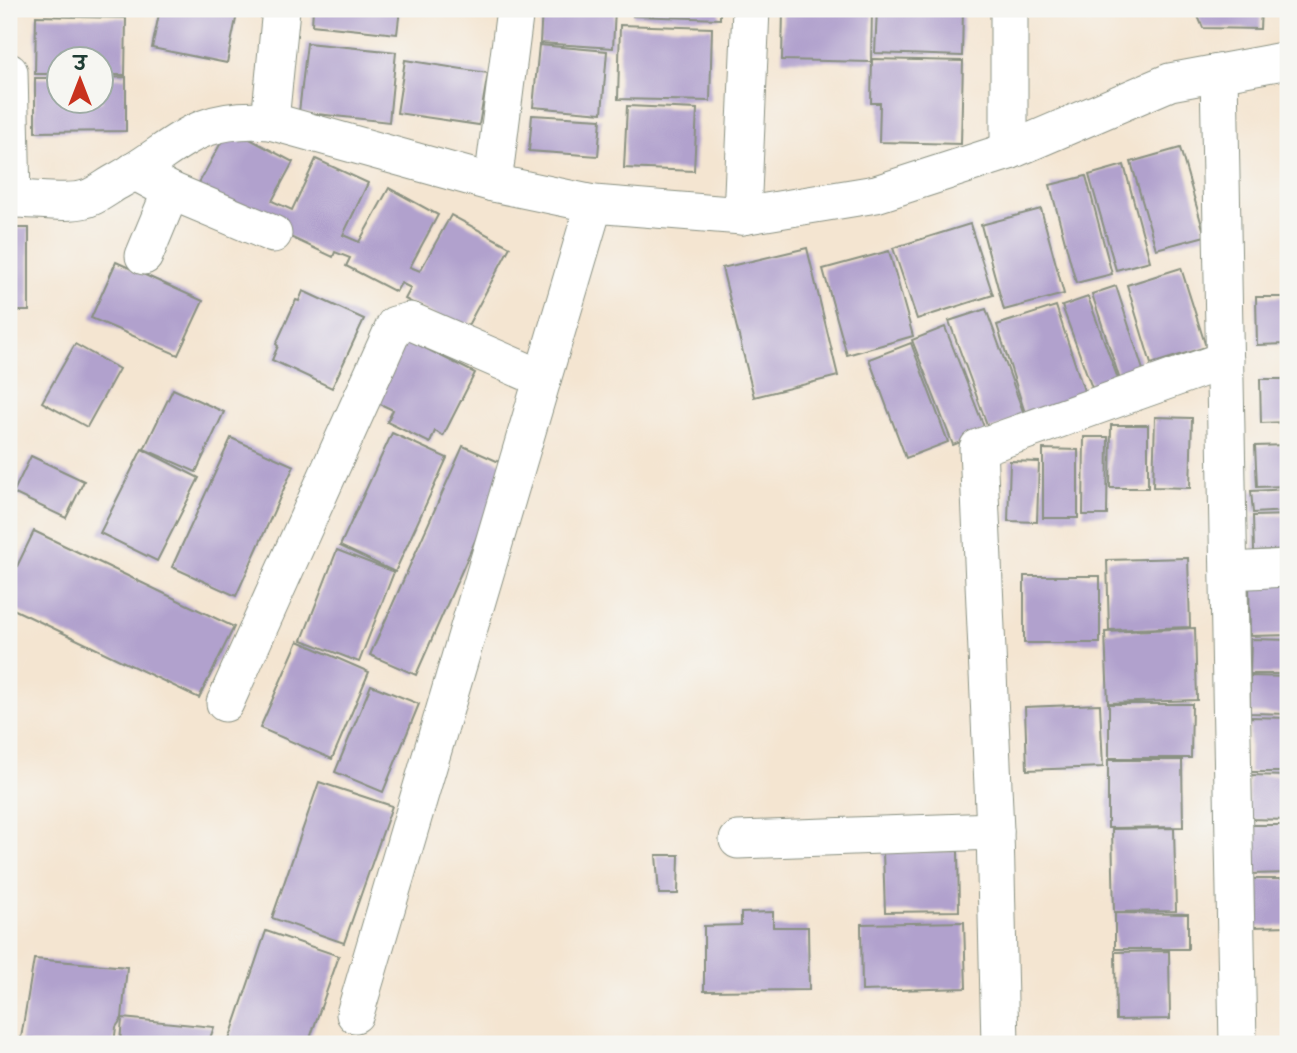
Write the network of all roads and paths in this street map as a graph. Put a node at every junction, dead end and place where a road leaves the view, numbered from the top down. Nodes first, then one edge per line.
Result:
1 (281, 9) edge
2 (515, 9) edge
3 (751, 9) edge
4 (1009, 9) edge
5 (1288, 60) edge
6 (9, 72) edge
7 (1219, 74) junction
8 (270, 121) junction
9 (1009, 151) junction
10 (134, 172) junction
11 (493, 183) junction
12 (171, 191) junction
13 (10, 199) edge
14 (594, 204) junction
15 (742, 216) junction
16 (273, 234) dead end
17 (144, 256) dead end
18 (1225, 360) junction
19 (541, 378) junction
20 (1288, 568) edge
21 (1230, 571) junction
22 (225, 703) dead end
23 (995, 831) junction
24 (738, 840) dead end
25 (355, 1014) dead end
26 (1000, 1044) edge
27 (1238, 1044) edge

1 - 8 street
2 - 11 street
3 - 15 street
4 - 9 street
5 - 7 street
6 - 13 street
7 - 9 street
7 - 18 street
8 - 10 street
8 - 11 street
9 - 15 street
10 - 12 street
10 - 13 street
11 - 14 street
12 - 16 street
12 - 17 street
14 - 15 street
14 - 19 street
18 - 21 street
18 - 23 street
19 - 22 street
19 - 25 street
20 - 21 street
21 - 27 street
23 - 24 street
23 - 26 street

